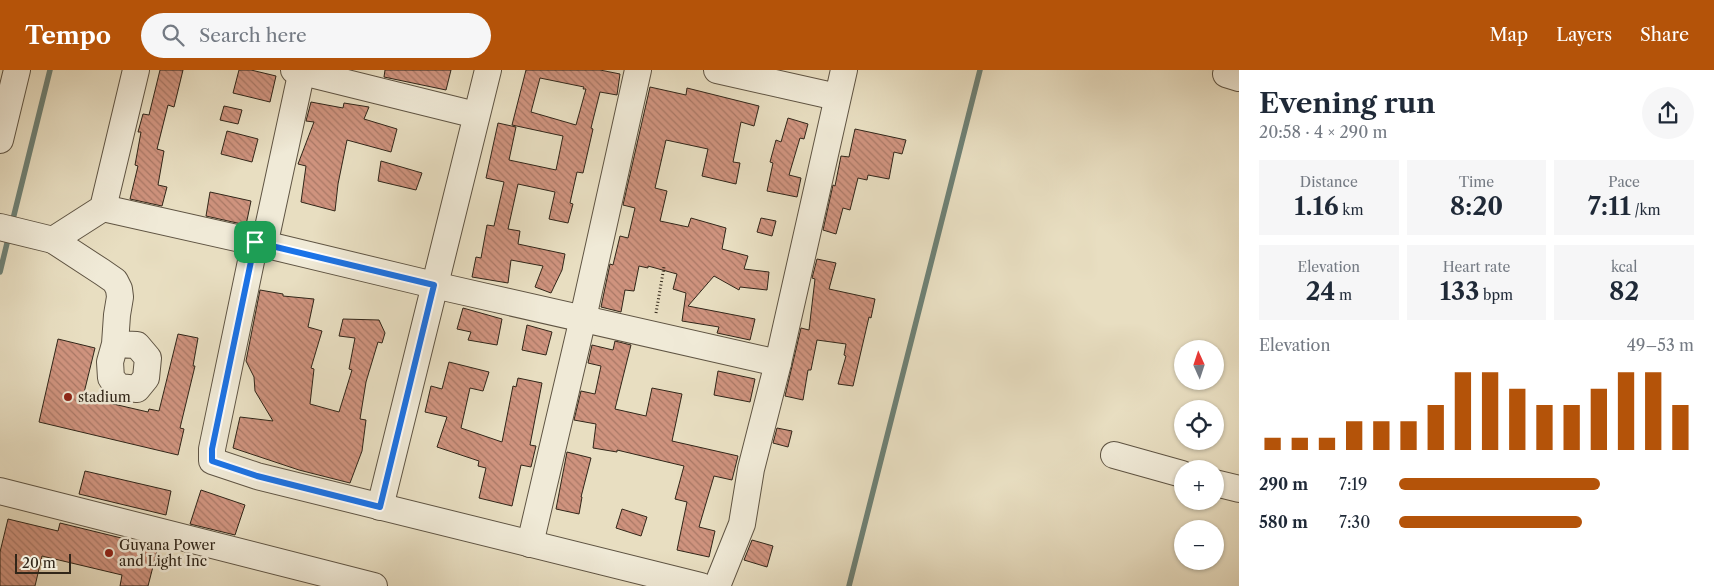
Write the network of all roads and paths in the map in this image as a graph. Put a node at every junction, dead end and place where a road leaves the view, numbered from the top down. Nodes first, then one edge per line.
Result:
1 (17, 70) edge
2 (136, 70) edge
3 (488, 70) edge
4 (638, 70) edge
5 (717, 70) edge
6 (844, 70) edge
7 (299, 71) edge
8 (837, 97) junction
9 (476, 115) junction
10 (0, 140) edge
11 (103, 208) junction
12 (7, 229) edge
13 (53, 240) junction
14 (257, 243) junction
15 (664, 267) dead end
16 (434, 285) junction
17 (583, 318) junction
18 (652, 334) junction
19 (115, 344) dead end
20 (778, 363) junction
21 (1114, 455) dead end
22 (1174, 472) edge
23 (1224, 485) edge
24 (1239, 489) edge
25 (0, 491) edge
26 (380, 507) junction
27 (530, 544) junction
28 (374, 586) edge
29 (701, 586) edge
30 (717, 586) edge

1 - 10 street
2 - 11 street
3 - 9 street
4 - 17 street
5 - 8 street
6 - 8 street
7 - 9 street
7 - 14 street
8 - 20 street
9 - 16 street
11 - 13 street
11 - 14 street
12 - 13 street
13 - 19 street
14 - 16 street
14 - 26 street
15 - 18 path
16 - 17 street
16 - 26 street
17 - 18 street
17 - 27 street
18 - 20 street
20 - 30 street
21 - 22 street
23 - 24 street
25 - 28 street
26 - 27 street
27 - 29 street

